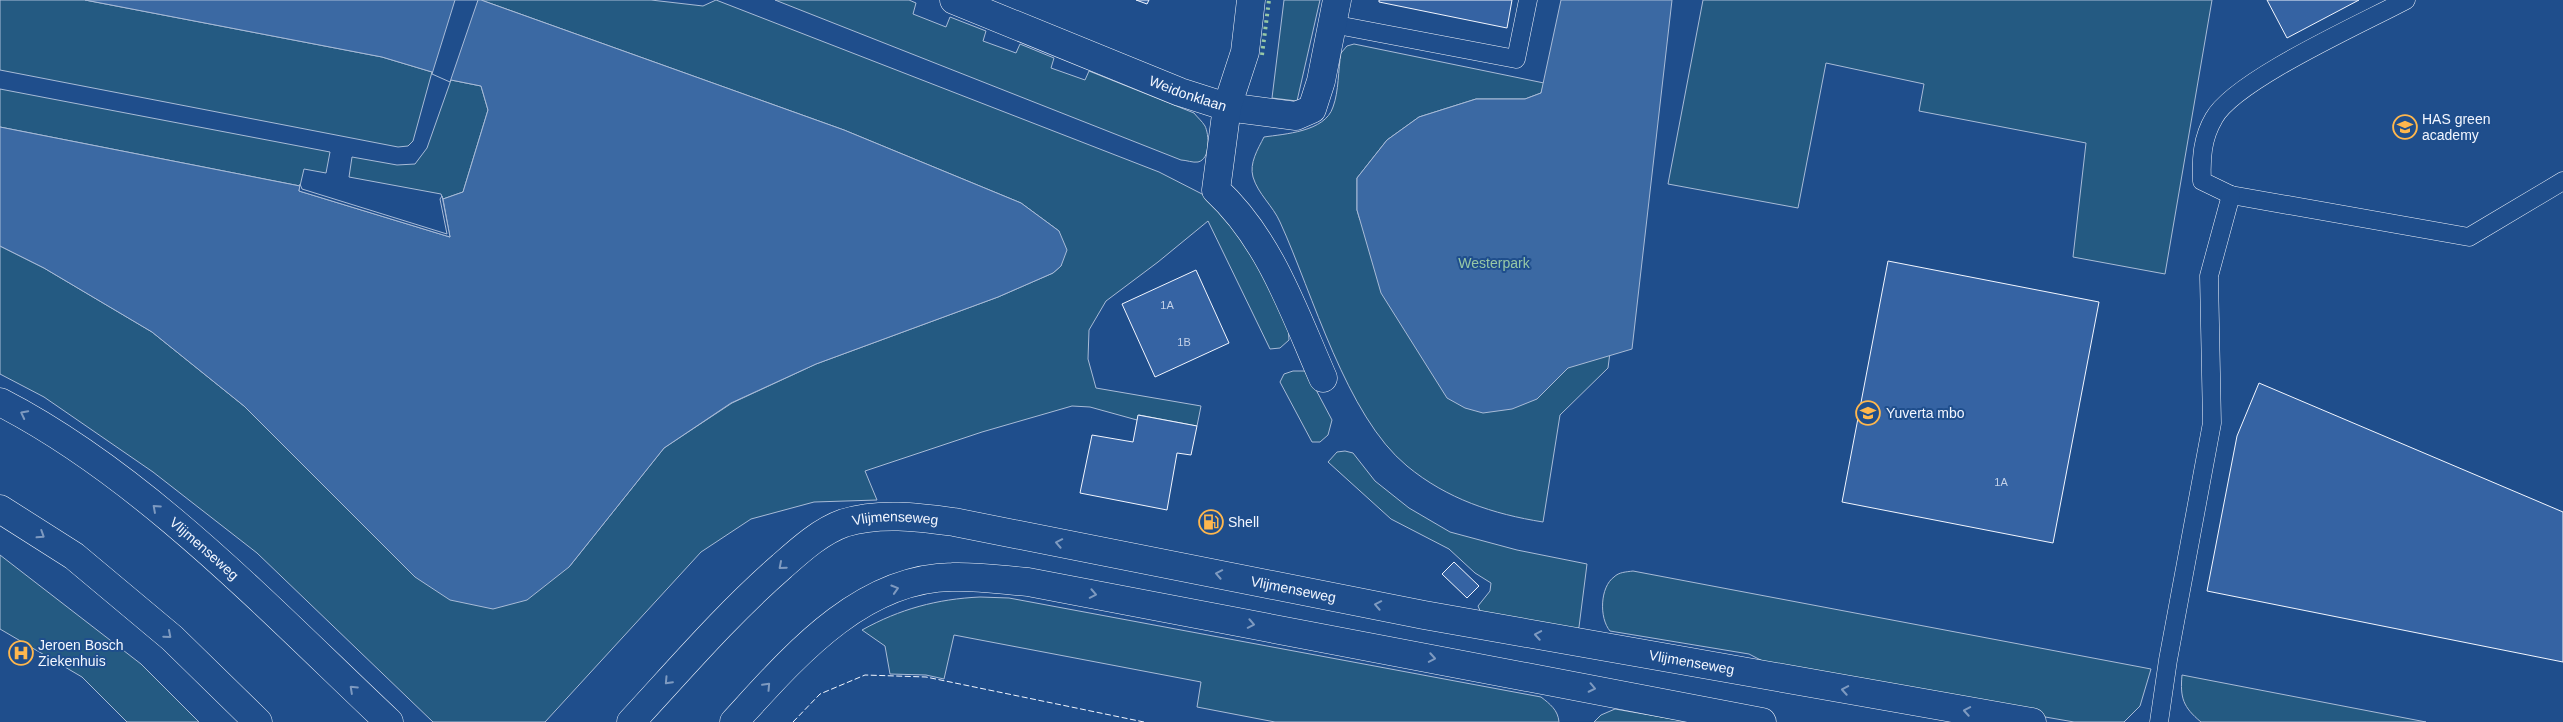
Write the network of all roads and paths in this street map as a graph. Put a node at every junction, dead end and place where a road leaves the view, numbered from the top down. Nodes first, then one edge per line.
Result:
1 (954, 0) edge
2 (1251, 0) edge
3 (1528, 0) edge
4 (2406, 0) edge
5 (1334, 12) edge
6 (1228, 107) junction
7 (2563, 181) edge
8 (2230, 195) junction
9 (1323, 378) dead end
10 (0, 402) edge
11 (0, 509) edge
12 (258, 722) edge
13 (389, 722) edge
14 (631, 722) edge
15 (734, 722) edge
16 (1762, 722) edge
17 (2032, 722) edge
18 (2159, 722) edge

1 - 6 street, Weidonklaan
2 - 6 street
3 - 5 lane
4 - 8 lane
5 - 6 street
6 - 9 street, Weidonklaan
7 - 8 lane
8 - 18 lane
13 -> 10 street, Vlijmenseweg
11 -> 12 street
17 -> 14 street, Vlijmenseweg
15 -> 16 street

